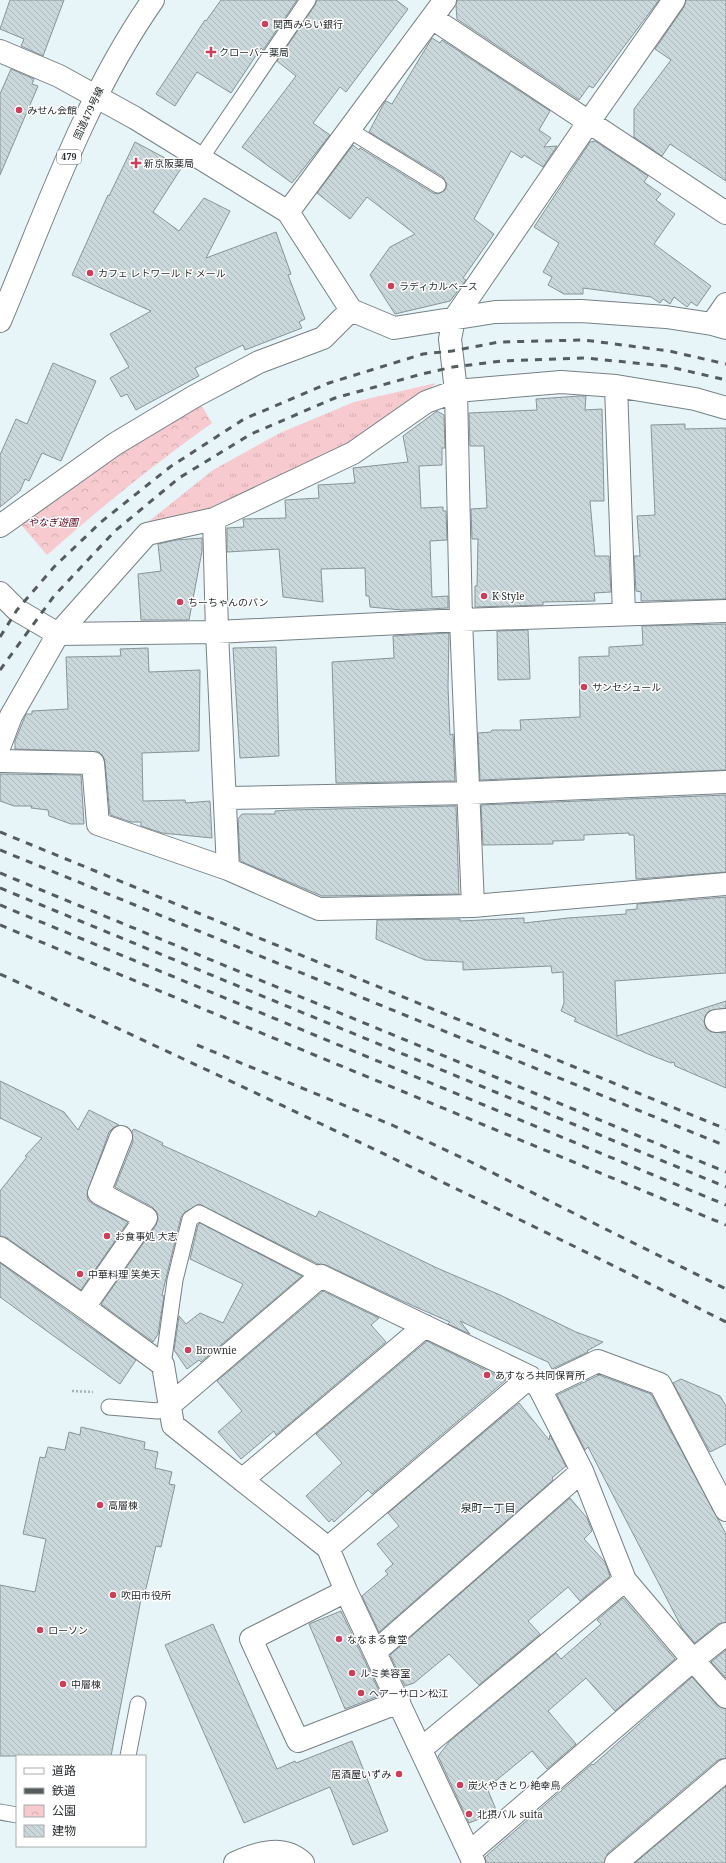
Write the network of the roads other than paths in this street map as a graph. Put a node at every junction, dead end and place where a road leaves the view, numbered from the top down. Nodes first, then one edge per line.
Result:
1 (153, 0) edge
2 (308, 0) edge
3 (445, 0) edge
4 (672, 1) edge
5 (432, 18) junction
6 (0, 51) edge
7 (95, 96) junction
8 (588, 123) junction
9 (349, 130) junction
10 (201, 158) junction
11 (438, 185) dead end
12 (288, 212) junction
13 (726, 213) edge
14 (726, 304) edge
15 (351, 310) junction
16 (454, 319) junction
17 (0, 321) edge
18 (719, 326) edge
19 (616, 386) junction
20 (456, 391) junction
21 (726, 408) edge
22 (214, 519) junction
23 (0, 526) edge
24 (0, 593) edge
25 (726, 611) edge
26 (624, 614) junction
27 (461, 620) junction
28 (217, 632) junction
29 (58, 634) junction
30 (0, 745) edge
31 (0, 760) edge
32 (726, 782) edge
33 (469, 793) junction
34 (226, 798) junction
35 (228, 869) junction
36 (726, 884) edge
37 (473, 906) junction
38 (121, 1137) dead end
39 (0, 1248) edge
40 (321, 1276) junction
41 (84, 1307) junction
42 (425, 1326) junction
43 (163, 1365) junction
44 (535, 1383) junction
45 (170, 1405) junction
46 (109, 1407) dead end
47 (582, 1470) junction
48 (242, 1480) junction
49 (726, 1510) edge
50 (328, 1548) junction
51 (625, 1580) junction
52 (346, 1591) junction
53 (726, 1634) edge
54 (375, 1652) junction
55 (693, 1660) junction
56 (726, 1697) edge
57 (399, 1702) junction
58 (138, 1704) dead end
59 (421, 1749) junction
60 (128, 1755) edge
61 (726, 1770) edge
62 (0, 1812) edge
63 (16, 1815) edge
64 (472, 1857) edge
65 (235, 1863) edge
66 (303, 1863) edge
67 (616, 1863) edge

1 - 7 main road, 国道479号線 / 479
2 - 10 lane
3 - 5 main road
4 - 8 main road
5 - 8 main road
5 - 9 main road
6 - 7 main road
7 - 10 main road
7 - 17 main road, 国道479号線 / 479
8 - 13 main road
8 - 16 main road
9 - 11 lane
9 - 12 main road
10 - 12 main road
12 - 15 main road
14 - 18 main road
15 - 16 main road
15 - 23 main road
16 - 18 main road
16 - 20 main road
19 - 20 main road
19 - 21 main road
19 - 26 main road
20 - 22 main road
20 - 27 main road
22 - 28 main road
22 - 29 main road
24 - 29 main road
25 - 26 main road
26 - 27 main road
27 - 28 main road
27 - 33 main road
28 - 29 main road
28 - 34 main road
29 - 30 main road
31 - 35 main road
32 - 33 main road
33 - 34 main road
33 - 37 main road
34 - 35 main road
35 - 37 main road
36 - 37 main road
38 - 41 main road
39 - 41 main road
40 - 42 main road
40 - 43 lane
40 - 45 main road
41 - 43 main road
42 - 44 main road
42 - 48 main road
43 - 45 main road
44 - 47 main road
44 - 49 main road
44 - 50 main road
45 - 46 lane
45 - 48 main road
47 - 51 main road
47 - 54 main road
48 - 50 main road
50 - 52 main road
51 - 55 main road
51 - 59 main road
52 - 54 main road
52 - 57 main road
53 - 55 main road
54 - 57 main road
55 - 56 main road
55 - 64 main road
57 - 59 main road
58 - 60 lane
59 - 64 main road
61 - 67 main road
62 - 63 lane
65 - 66 main road

